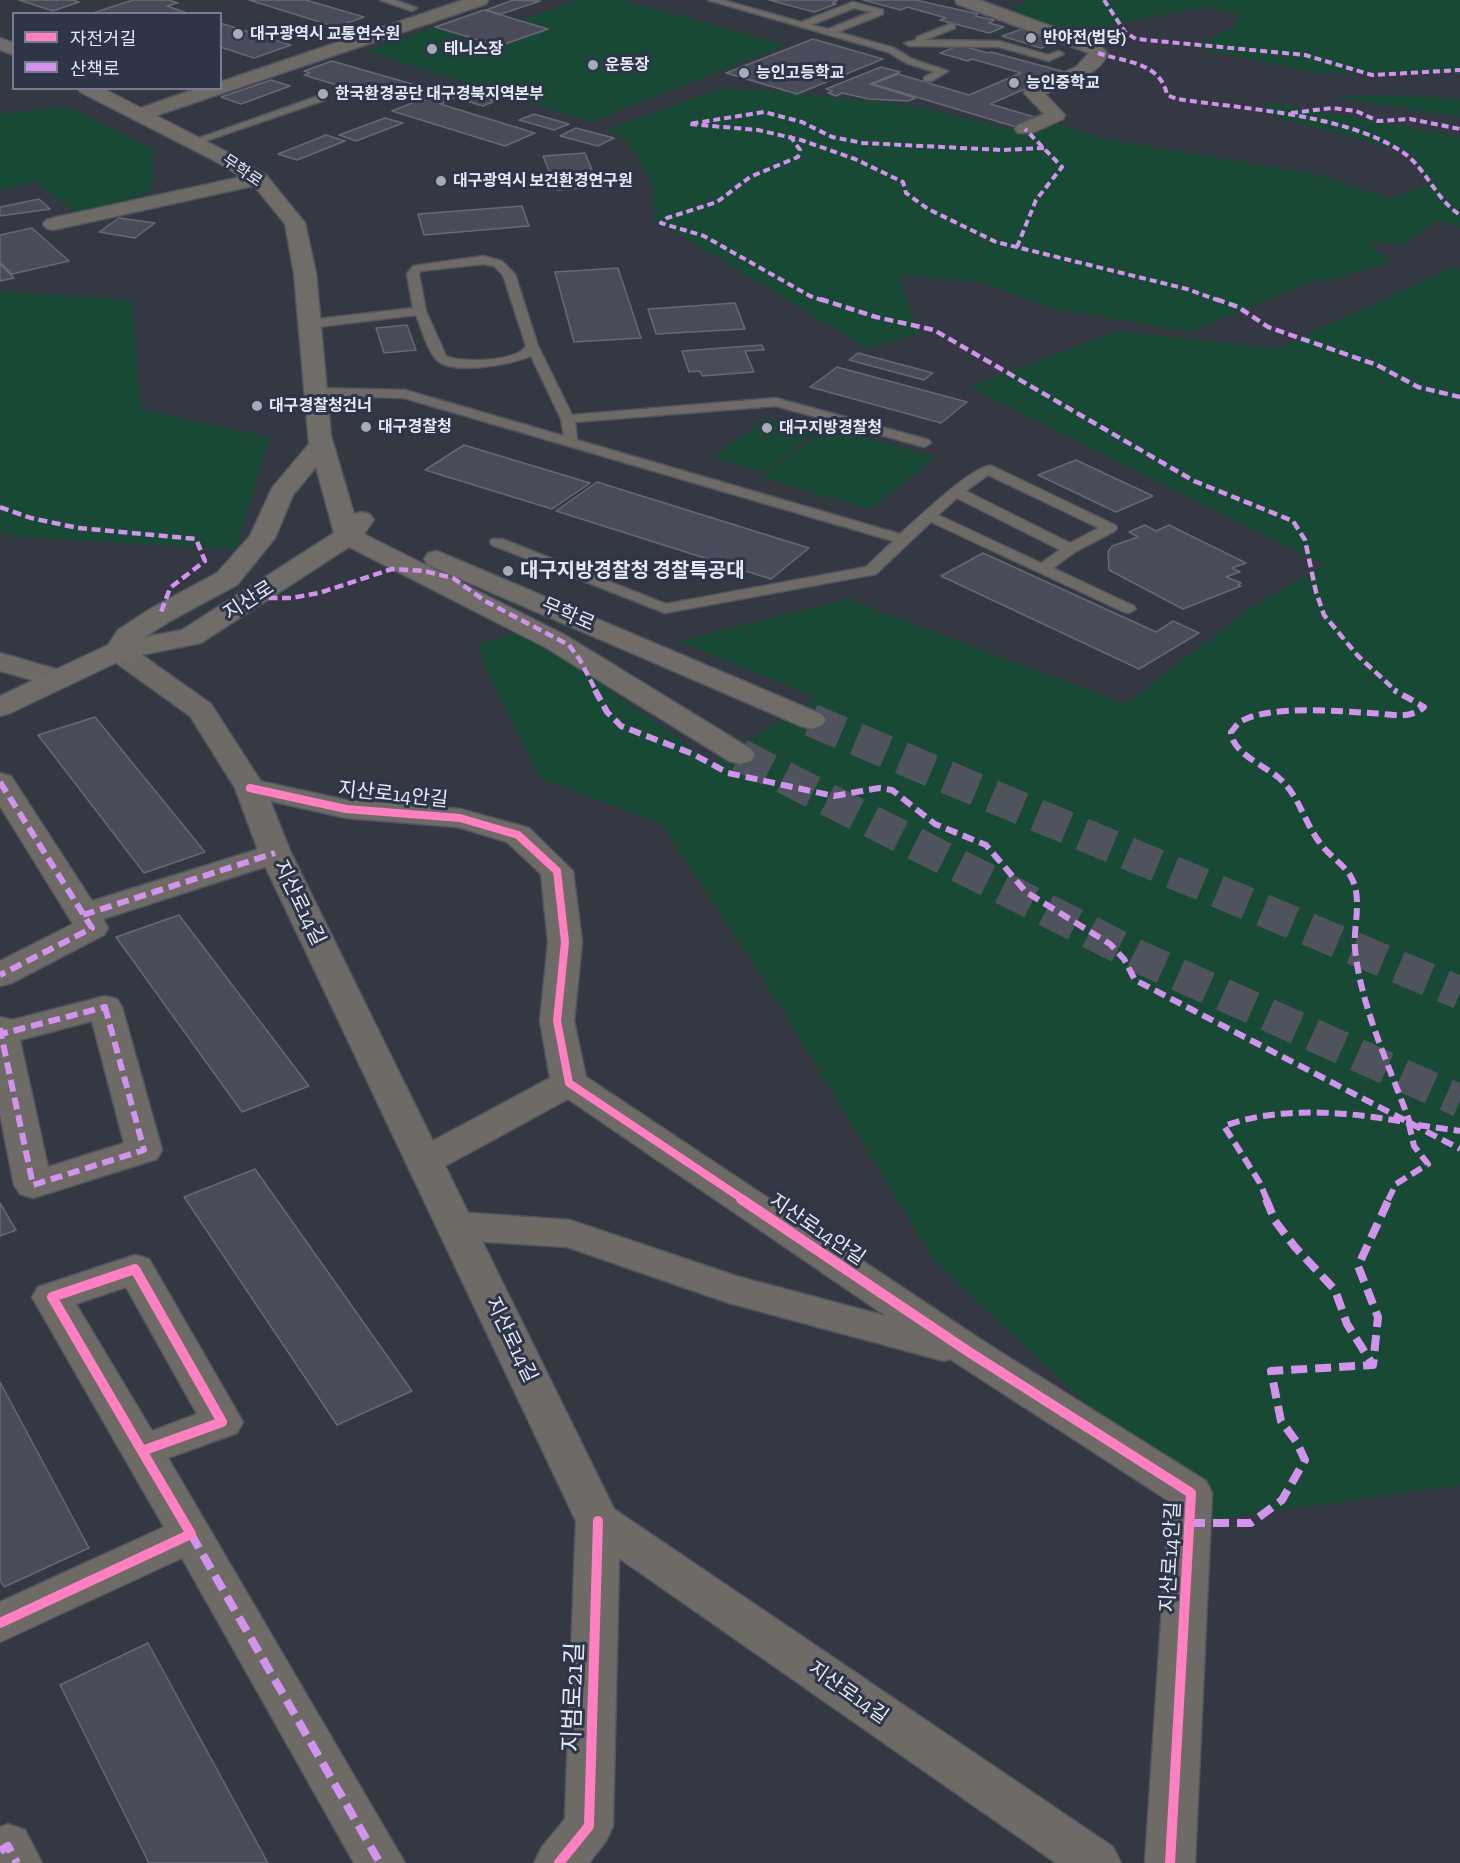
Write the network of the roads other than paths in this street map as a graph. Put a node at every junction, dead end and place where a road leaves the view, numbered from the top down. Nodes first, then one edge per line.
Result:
1 (385, 0) edge
2 (480, 0) edge
3 (713, 0) edge
4 (963, 0) edge
5 (412, 8) dead end
6 (801, 25) junction
7 (952, 26) dead end
8 (829, 32) junction
9 (909, 43) junction
10 (891, 50) junction
11 (1059, 54) dead end
12 (928, 79) dead end
13 (222, 87) edge
14 (91, 90) edge
15 (213, 90) edge
16 (321, 98) dead end
17 (139, 115) junction
18 (1025, 129) dead end
19 (193, 142) junction
20 (260, 179) junction
21 (53, 224) dead end
22 (420, 311) junction
23 (309, 324) junction
24 (532, 346) junction
25 (315, 392) junction
26 (568, 419) junction
27 (571, 442) junction
28 (924, 443) dead end
29 (321, 444) junction
30 (956, 492) junction
31 (929, 516) junction
32 (356, 526) junction
33 (903, 539) junction
34 (497, 542) dead end
35 (1070, 549) junction
36 (1042, 568) junction
37 (1129, 609) dead end
38 (118, 651) junction
39 (0, 662) edge
40 (60, 679) junction
41 (0, 707) edge
42 (810, 720) tunnel mouth
43 (740, 755) tunnel mouth
44 (0, 782) edge
45 (250, 788) junction
46 (275, 853) junction
47 (83, 915) junction
48 (0, 975) edge
49 (1, 1031) edge
50 (569, 1083) junction
51 (425, 1161) junction
52 (456, 1226) junction
53 (969, 1352) junction
54 (142, 1452) junction
55 (598, 1521) junction
56 (191, 1534) junction
57 (0, 1623) edge
58 (0, 1851) edge
59 (17, 1863) edge
60 (380, 1863) edge
61 (559, 1863) edge
62 (1096, 1863) edge
63 (1170, 1863) edge

1 - 5 lane
2 - 13 street
3 - 6 lane
4 - 18 street
6 - 8 lane
6 - 8 lane
7 - 9 lane
8 - 10 lane
9 - 10 lane
9 - 11 lane
10 - 12 lane
14 - 17 main road, 무학로
15 - 17 street
16 - 19 lane
17 - 19 main road, 무학로
19 - 20 main road, 무학로
20 - 21 street
20 - 23 main road, 무학로
22 - 23 lane
22 - 24 lane
22 - 24 lane
23 - 25 main road, 무학로
24 - 26 lane
25 - 27 lane
25 - 29 main road, 무학로
26 - 27 lane
26 - 28 lane
27 - 33 lane
29 - 32 main road, 무학로
29 - 38 main road, 지산로
30 - 31 lane
30 - 35 lane
30 - 35 lane
31 - 33 lane
31 - 36 lane
32 - 38 main road, 지산로
32 - 42 main road, 무학로
32 - 43 main road, 무학로
33 - 34 lane
35 - 36 lane
36 - 37 lane
38 - 40 main road, 지산로
38 - 45 street, 지산로14길
39 - 40 street
40 - 41 main road, 지산로
44 - 47 street
45 - 46 street, 지산로14길
45 - 50 street, 지산로14안길
46 - 47 street
46 - 51 street, 지산로14길
47 - 48 street
49 - 49 street
50 - 51 street
50 - 53 street, 지산로14안길
51 - 52 street, 지산로14길
52 - 53 street
52 - 55 street, 지산로14길
53 - 63 street, 지산로14안길
54 - 54 street
54 - 56 street
55 - 61 street, 지범로21길
55 - 62 street, 지산로14길
56 - 57 street
56 - 60 street
58 - 59 street

